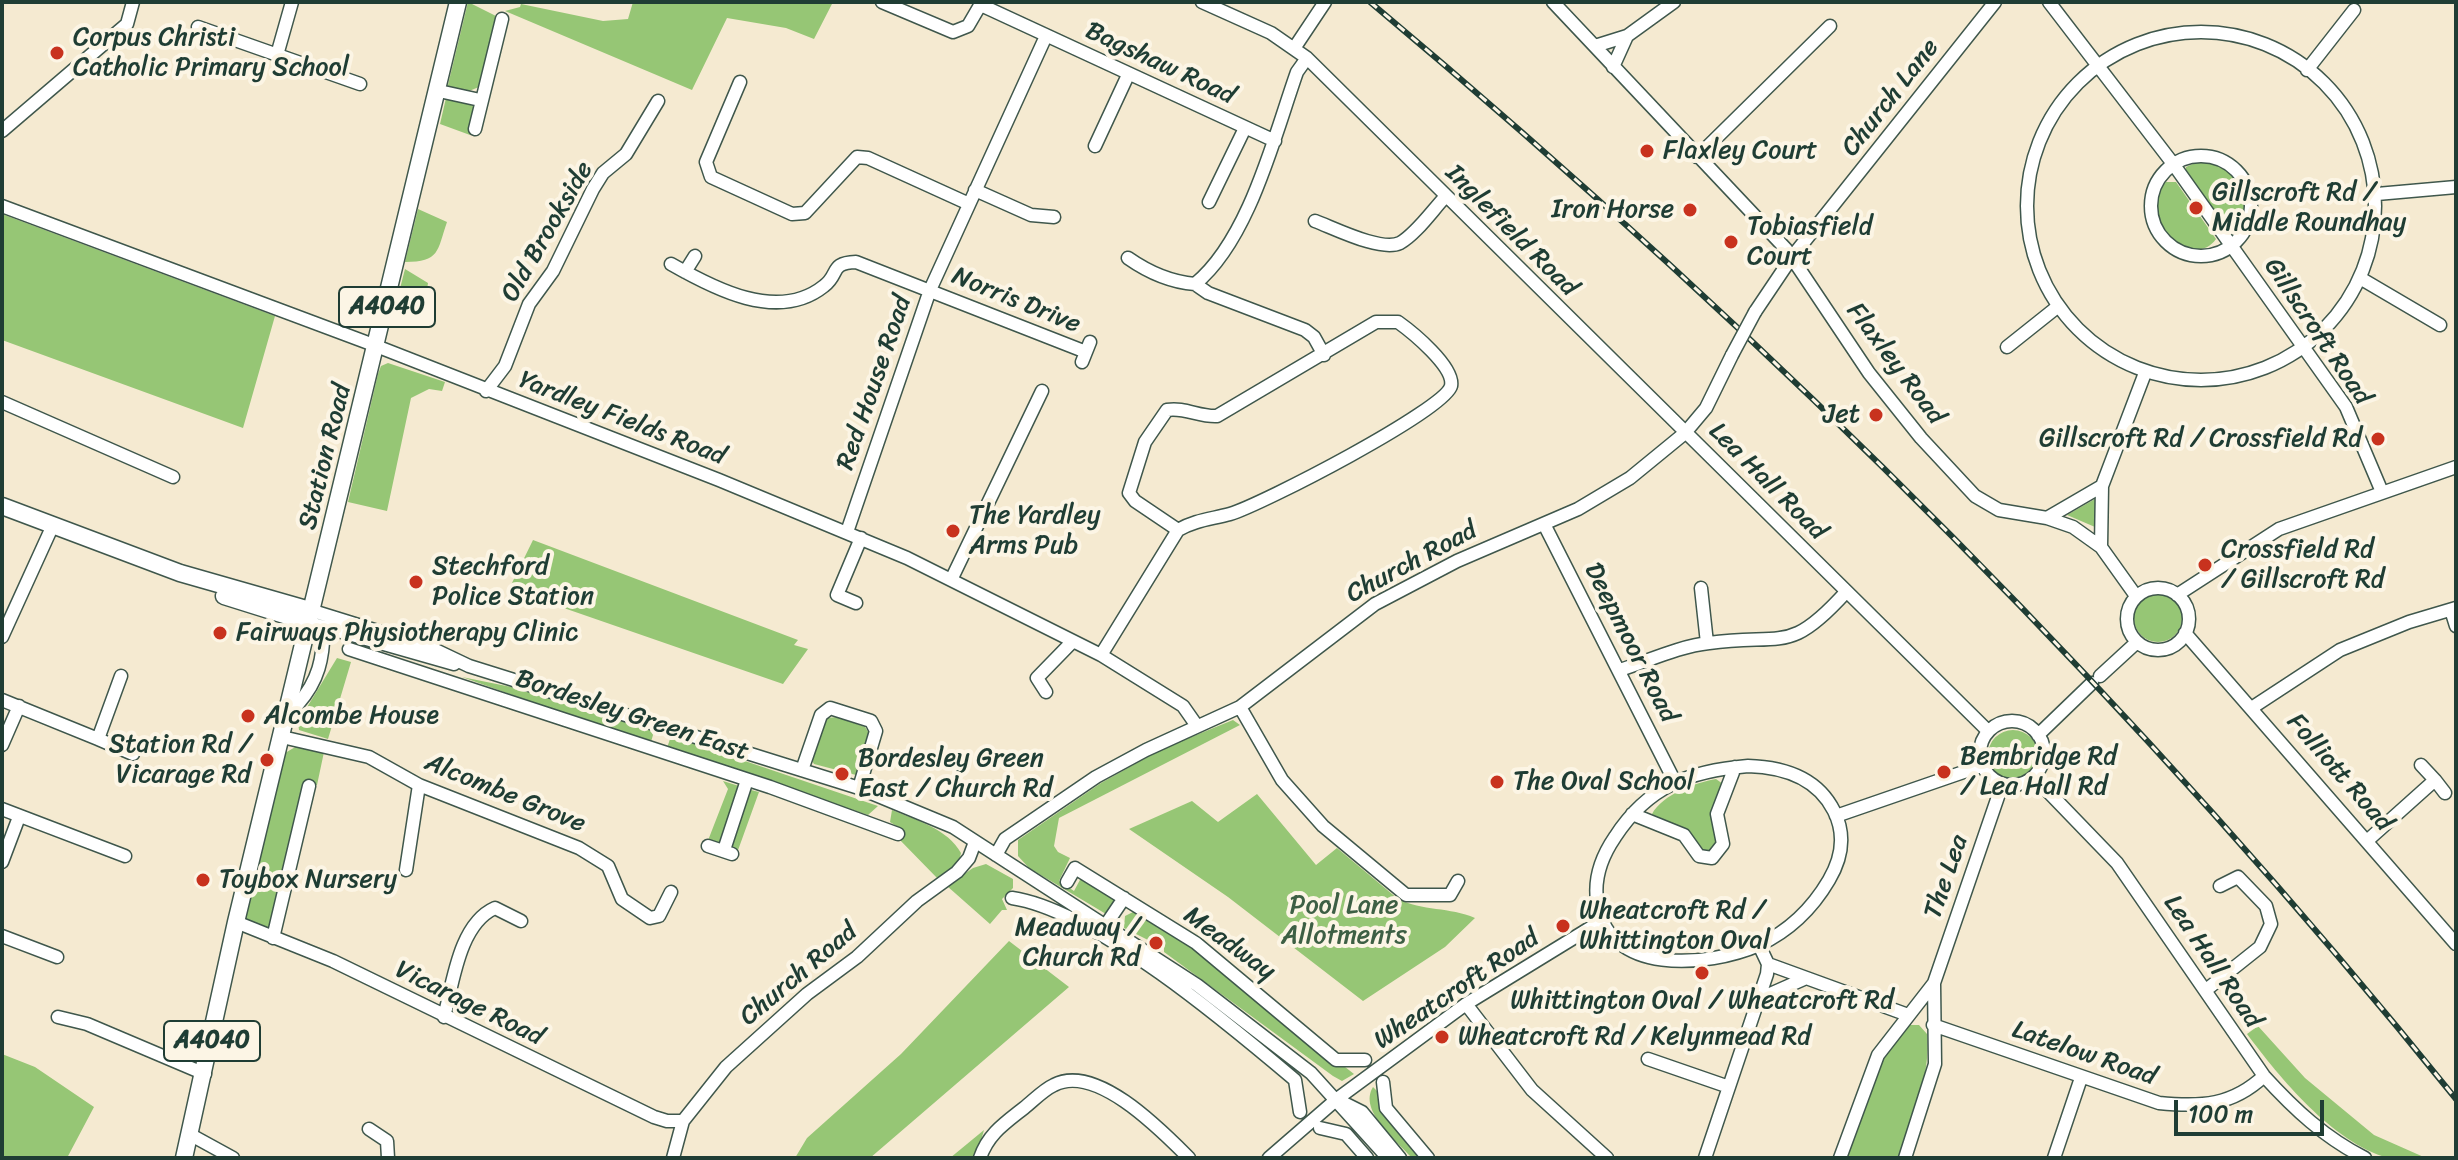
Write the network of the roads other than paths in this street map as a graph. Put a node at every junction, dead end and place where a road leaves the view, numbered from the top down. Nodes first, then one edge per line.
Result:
1 (133, 2) edge
2 (292, 2) edge
3 (458, 2) edge
4 (882, 2) edge
5 (1202, 2) edge
6 (1325, 2) edge
7 (1553, 2) edge
8 (1674, 2) edge
9 (1995, 2) edge
10 (2049, 2) edge
11 (983, 4) edge
12 (2354, 10) dead end
13 (502, 19) dead end
14 (1830, 26) dead end
15 (198, 27) dead end
16 (1046, 36) junction
17 (1627, 36) junction
18 (1595, 46) junction
19 (1295, 47) junction
20 (277, 55) junction
21 (1307, 58) junction
22 (2097, 66) junction
23 (1613, 67) junction
24 (2307, 70) junction
25 (1128, 75) junction
26 (740, 82) dead end
27 (360, 84) dead end
28 (439, 91) junction
29 (480, 100) junction
30 (658, 101) dead end
31 (1245, 128) junction
32 (475, 129) dead end
33 (2, 131) edge
34 (1275, 141) junction
35 (1095, 146) dead end
36 (1697, 157) junction
37 (2174, 165) junction
38 (2456, 187) edge
39 (975, 190) junction
40 (2377, 194) junction
41 (1445, 197) junction
42 (1209, 202) dead end
43 (967, 203) junction
44 (2, 206) edge
45 (1054, 217) dead end
46 (1315, 221) dead end
47 (2230, 244) junction
48 (695, 256) dead end
49 (1792, 257) junction
50 (1128, 258) dead end
51 (671, 264) dead end
52 (685, 272) junction
53 (2360, 278) junction
54 (1195, 284) junction
55 (930, 290) junction
56 (2056, 308) junction
57 (2440, 325) dead end
58 (377, 347) junction
59 (2007, 347) dead end
60 (2304, 347) junction
61 (1086, 352) dead end
62 (1324, 355) junction
63 (2145, 373) junction
64 (486, 391) junction
65 (1042, 391) dead end
66 (2, 402) edge
67 (1685, 433) junction
68 (2456, 467) edge
69 (173, 477) dead end
70 (2102, 486) junction
71 (2382, 492) junction
72 (2, 506) edge
73 (2047, 518) junction
74 (1544, 524) junction
75 (53, 525) junction
76 (1178, 530) junction
77 (847, 532) junction
78 (861, 538) junction
79 (2101, 547) junction
80 (180, 573) junction
81 (952, 578) junction
82 (1701, 588) dead end
83 (1846, 592) junction
84 (2177, 595) junction
85 (2136, 596) junction
86 (856, 603) dead end
87 (2453, 609) edge
88 (316, 620) junction
89 (2456, 626) edge
90 (2185, 633) junction
91 (2, 637) edge
92 (1073, 641) junction
93 (2137, 642) junction
94 (1707, 643) junction
95 (349, 649) dead end
96 (1101, 655) junction
97 (469, 666) junction
98 (1620, 670) junction
99 (121, 676) dead end
100 (1046, 692) dead end
101 (2, 700) edge
102 (19, 706) junction
103 (1240, 707) junction
104 (2253, 707) junction
105 (665, 725) junction
106 (1197, 726) junction
107 (1988, 731) junction
108 (2038, 735) junction
109 (282, 737) junction
110 (98, 739) junction
111 (2, 745) edge
112 (659, 752) junction
113 (133, 754) dead end
114 (2421, 765) dead end
115 (1981, 766) junction
116 (1735, 767) junction
117 (802, 770) junction
118 (2034, 777) junction
119 (747, 780) junction
120 (2435, 780) junction
121 (1675, 782) junction
122 (419, 785) junction
123 (2002, 785) junction
124 (309, 786) dead end
125 (859, 788) junction
126 (2445, 793) dead end
127 (888, 798) junction
128 (2, 809) edge
129 (1632, 814) junction
130 (1836, 816) junction
131 (19, 817) junction
132 (876, 824) junction
133 (898, 834) dead end
134 (2368, 840) junction
135 (975, 842) junction
136 (708, 846) dead end
137 (996, 855) junction
138 (125, 856) dead end
139 (2, 862) edge
140 (406, 870) dead end
141 (1458, 881) dead end
142 (1067, 882) dead end
143 (2220, 886) dead end
144 (671, 892) dead end
145 (1012, 898) dead end
146 (1124, 898) junction
147 (1603, 920) junction
148 (521, 921) dead end
149 (236, 922) junction
150 (1102, 930) junction
151 (2, 936) edge
152 (273, 938) junction
153 (2456, 944) edge
154 (1759, 945) junction
155 (57, 957) dead end
156 (1768, 964) junction
157 (1804, 979) junction
158 (1934, 983) junction
159 (2206, 990) junction
160 (1761, 998) junction
161 (1466, 1004) junction
162 (1908, 1015) junction
163 (58, 1017) dead end
164 (444, 1017) junction
165 (1933, 1025) junction
166 (1256, 1039) junction
167 (1648, 1059) dead end
168 (1365, 1060) dead end
169 (205, 1074) junction
170 (2264, 1076) junction
171 (2081, 1078) junction
172 (1383, 1082) dead end
173 (1729, 1087) junction
174 (1337, 1099) junction
175 (1300, 1112) dead end
176 (683, 1121) junction
177 (1320, 1128) dead end
178 (369, 1129) dead end
179 (191, 1135) junction
180 (184, 1158) edge
181 (233, 1158) edge
182 (388, 1158) edge
183 (673, 1158) edge
184 (980, 1158) edge
185 (1189, 1158) edge
186 (1269, 1158) edge
187 (1367, 1158) edge
188 (1388, 1158) edge
189 (1400, 1158) edge
190 (1428, 1158) edge
191 (1607, 1158) edge
192 (1705, 1158) edge
193 (1840, 1158) edge
194 (1905, 1158) edge
195 (2054, 1158) edge
196 (2365, 1158) edge

1 - 33 street
2 - 20 street
3 - 28 main road, Station Road / A4040
4 - 11 street
5 - 19 street, Inglefield Road
6 - 19 street
7 - 18 street, Flaxley Road
8 - 17 street
9 - 49 street, Church Lane
10 - 22 street, Gillscroft Road
11 - 16 street, Bagshaw Road
12 - 24 street
13 - 29 street
14 - 36 street
15 - 20 street
16 - 25 street, Bagshaw Road
16 - 39 street, Red House Road
17 - 18 street
17 - 23 street
18 - 23 street, Flaxley Road
19 - 21 street, Inglefield Road
20 - 27 street
21 - 34 street
21 - 41 street, Inglefield Road
22 - 24 street
22 - 37 street, Gillscroft Road
22 - 56 street
23 - 36 street, Flaxley Road
24 - 40 street
25 - 31 street, Bagshaw Road
25 - 35 street
26 - 43 street
28 - 29 street
28 - 58 main road, Station Road / A4040
29 - 32 street
30 - 64 street, Old Brookside
31 - 34 street, Bagshaw Road
31 - 42 street
34 - 54 street
36 - 49 street, Flaxley Road
37 - 47 street, Gillscroft Road
37 - 47 street, Gillscroft Road
37 - 47 street, Gillscroft Road
38 - 40 street
39 - 43 street, Red House Road
39 - 45 street
40 - 53 street
41 - 46 street
41 - 67 street, Inglefield Road
43 - 55 street, Red House Road
44 - 58 street, Yardley Fields Road
47 - 60 street, Gillscroft Road
48 - 52 street
49 - 67 street, Church Road, bridge
49 - 73 street, Flaxley Road
50 - 54 street
51 - 52 street, Norris Drive
52 - 55 street, Norris Drive
53 - 57 street
53 - 60 street
54 - 62 street
55 - 61 street, Norris Drive
55 - 77 street, Red House Road
56 - 59 street
56 - 63 street
58 - 64 street, Yardley Fields Road
58 - 88 main road, Station Road / A4040
60 - 63 street
60 - 71 street, Gillscroft Road
62 - 76 street
62 - 76 street
63 - 70 street
64 - 77 street, Yardley Fields Road
65 - 81 street
66 - 69 street
67 - 74 street, Church Road
67 - 83 street, Lea Hall Road
68 - 71 street
70 - 73 street
70 - 79 street
71 - 84 street
72 - 75 main road, Bordesley Green East
73 - 79 street, Flaxley Road
74 - 98 street, Deepmoor Road
74 - 103 street, Church Road
75 - 80 main road, Bordesley Green East
75 - 91 street
76 - 96 street
77 - 78 street, Yardley Fields Road
78 - 81 street, Yardley Fields Road
78 - 86 street
79 - 85 street, Flaxley Road
80 - 88 main road, Bordesley Green East
80 - 88 main road, Bordesley Green East
81 - 92 street, Yardley Fields Road
82 - 94 street
83 - 94 street
83 - 107 street, Lea Hall Road
84 - 85 street
84 - 90 street
85 - 93 street
87 - 89 street
87 - 104 street
88 - 97 street, Bordesley Green East
88 - 97 street, Bordesley Green East
88 - 109 main road, Station Road / A4040
90 - 93 street
90 - 104 street, Folliott Road
92 - 96 street, Yardley Fields Road
92 - 100 street
93 - 108 street
94 - 98 street
95 - 112 street, Bordesley Green East
96 - 106 street, Yardley Fields Road
97 - 105 street, Bordesley Green East
98 - 121 street, Deepmoor Road
99 - 110 street
101 - 102 street
102 - 110 street
102 - 111 street
103 - 106 street, Church Road
103 - 141 street
104 - 134 street, Folliott Road
105 - 112 street
105 - 117 street, Bordesley Green East
106 - 137 street, Church Road
107 - 108 street
107 - 115 street
108 - 118 street
109 - 122 street, Alcombe Grove
109 - 149 main road, Station Road / A4040
110 - 113 street
112 - 119 street, Bordesley Green East
114 - 120 street
115 - 123 street
115 - 130 street
116 - 121 street
116 - 129 street
116 - 130 street
117 - 125 street, Bordesley Green East
117 - 125 street
118 - 123 street
118 - 159 street, Lea Hall Road
119 - 132 street, Bordesley Green East
119 - 136 street
120 - 126 street
120 - 134 street
121 - 129 street
122 - 140 street
122 - 144 street, Alcombe Grove
123 - 158 street, The Lea
124 - 152 street
125 - 127 street, Bordesley Green East
127 - 132 street
127 - 135 street, Bordesley Green East
128 - 131 street
129 - 147 street
130 - 154 street
131 - 138 street
131 - 139 street
132 - 133 street, Bordesley Green East
134 - 153 street, Folliott Road
135 - 137 street
135 - 176 street, Church Road
137 - 150 street
142 - 146 street, Meadway
143 - 159 street
145 - 150 street
146 - 150 street
146 - 168 street, Meadway
147 - 154 street
147 - 161 street, Wheatcroft Road
148 - 164 street
149 - 152 street, Vicarage Road
149 - 169 main road, A4040
150 - 166 street
151 - 155 street
152 - 164 street, Vicarage Road
154 - 156 street
156 - 157 street
156 - 160 street
157 - 160 street
157 - 162 street
158 - 162 street, The Lea
158 - 165 street, The Lea
159 - 170 street, Lea Hall Road
160 - 173 street
161 - 174 street, Wheatcroft Road
161 - 191 street
162 - 193 street, The Lea
163 - 169 street
164 - 176 street, Vicarage Road
165 - 171 street, Latelow Road
165 - 194 street, The Lea
166 - 174 street
166 - 175 street
167 - 173 street
169 - 179 main road, A4040
170 - 171 street, Latelow Road
170 - 196 street, Lea Hall Road
171 - 195 street
172 - 190 street
173 - 192 street
174 - 186 street, Wheatcroft Road
174 - 188 street
174 - 189 street
176 - 183 street, Church Road
177 - 187 street
178 - 182 street
179 - 180 main road, A4040
179 - 181 street
184 - 185 street

